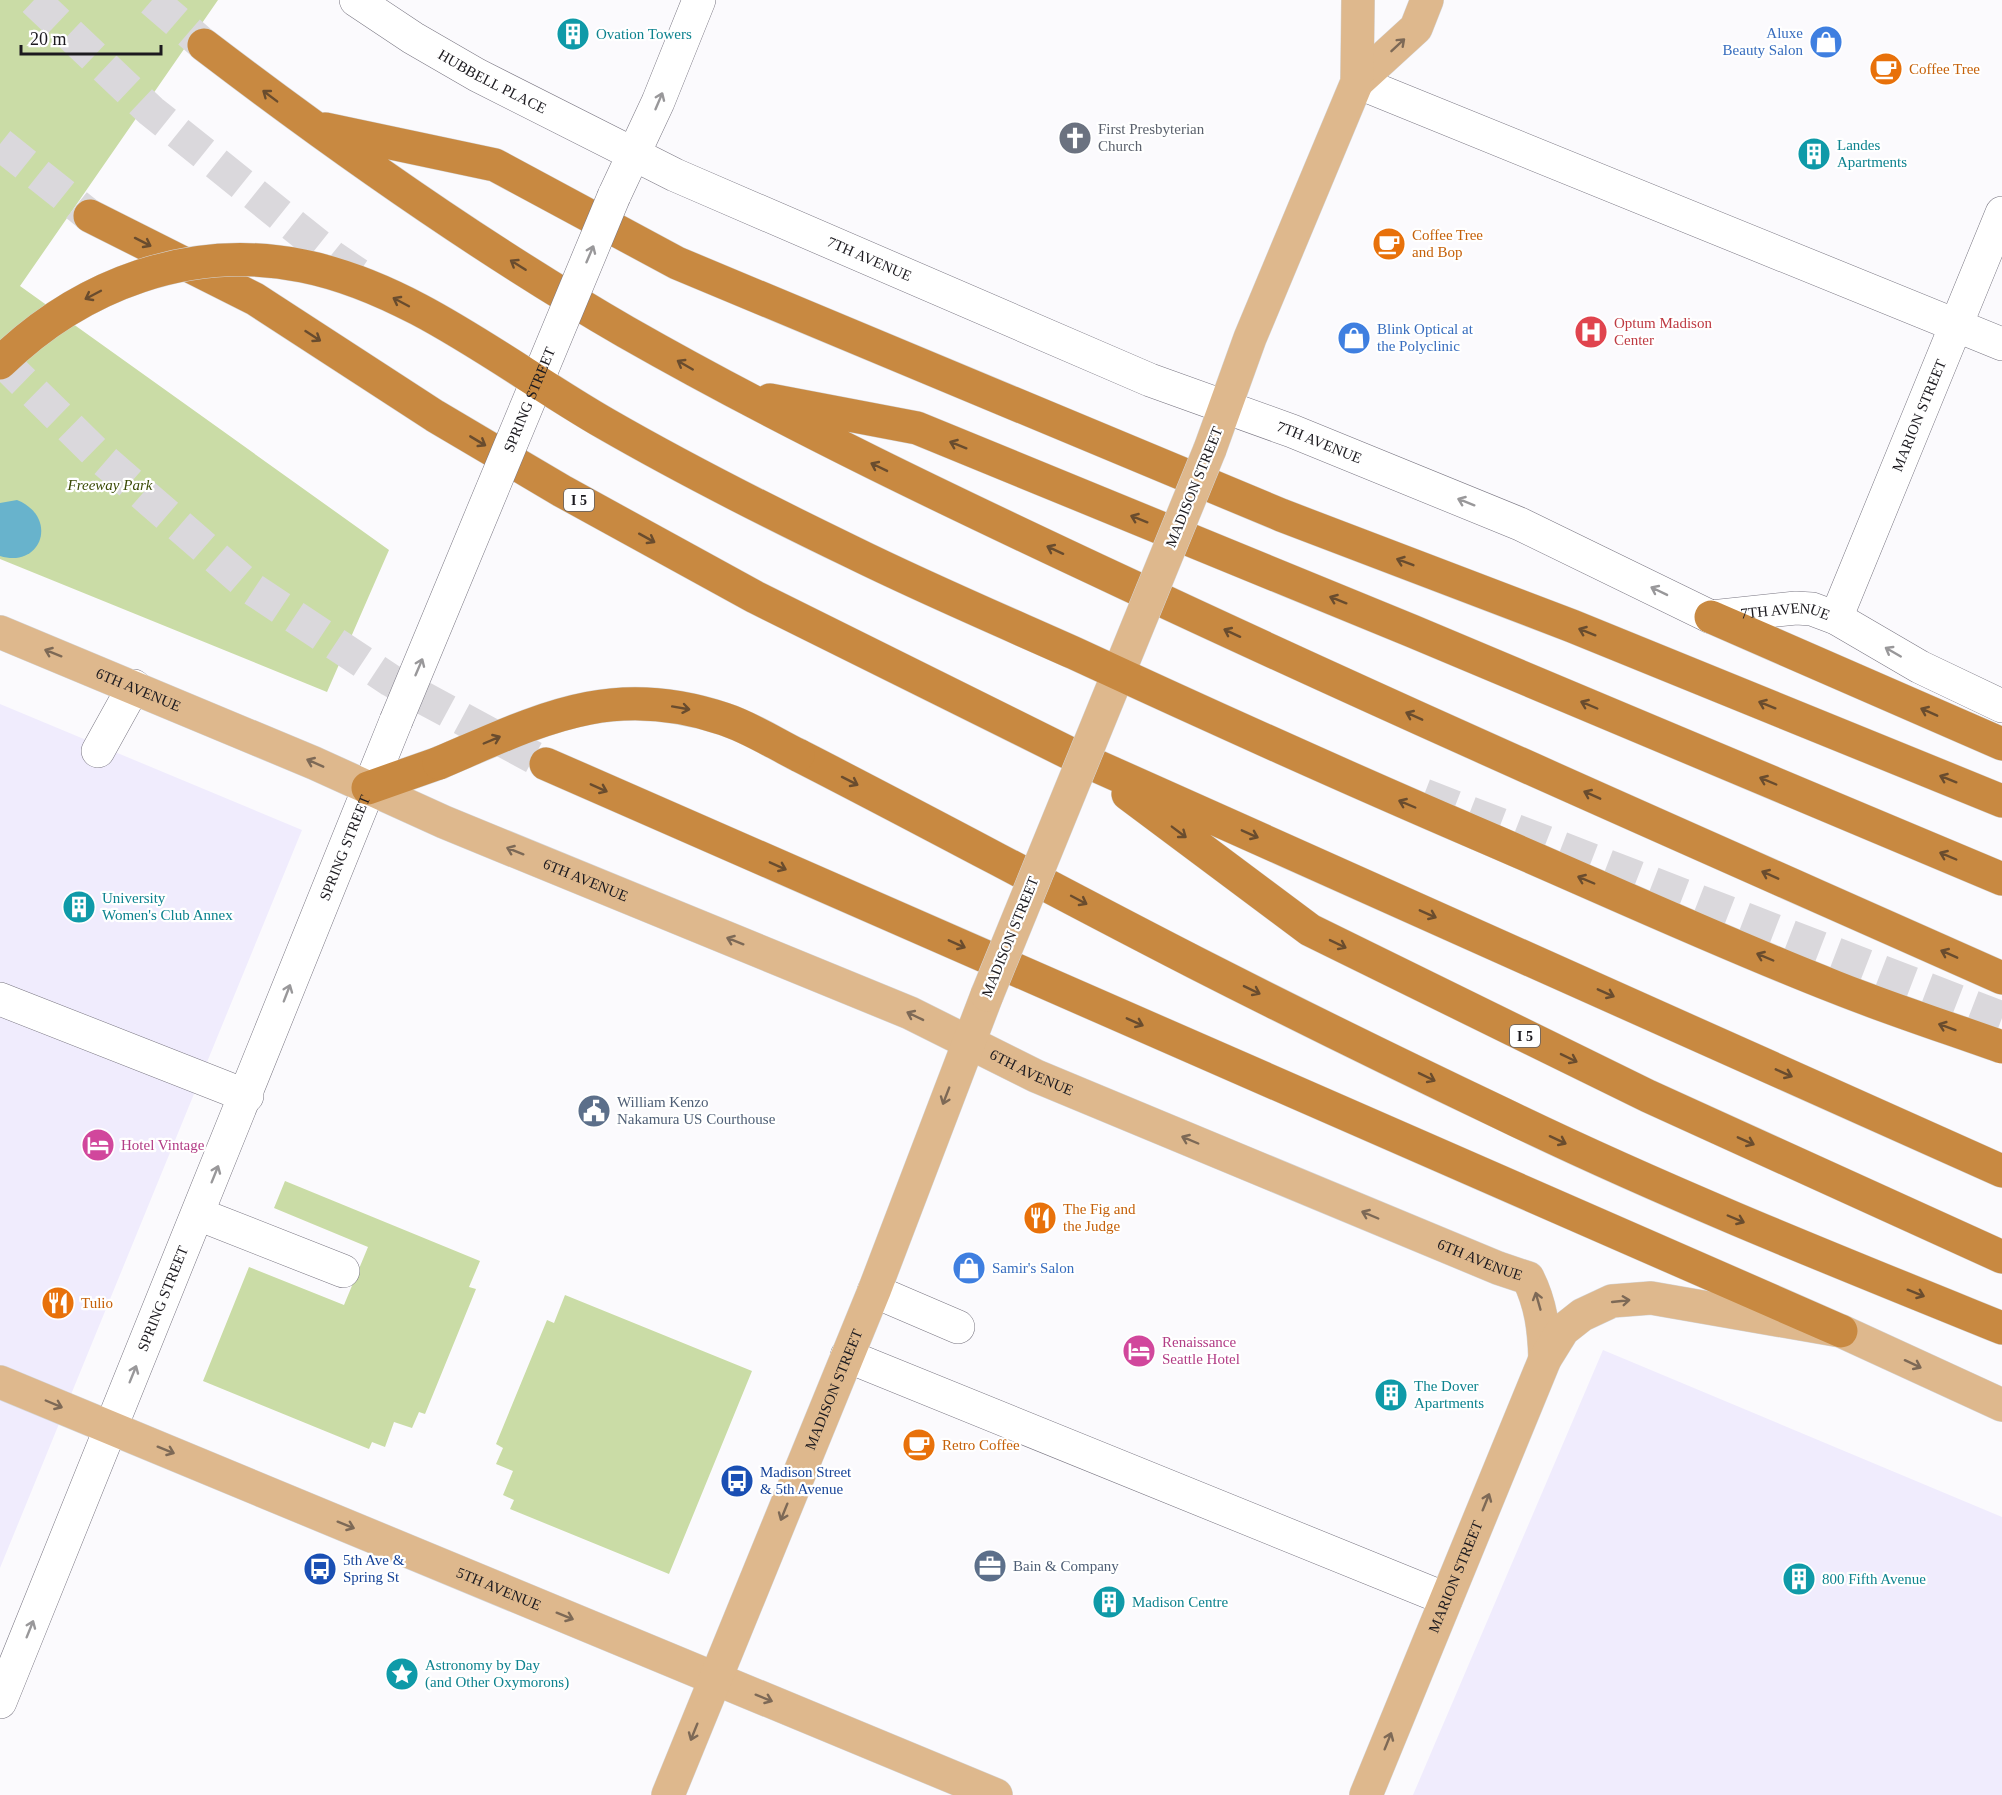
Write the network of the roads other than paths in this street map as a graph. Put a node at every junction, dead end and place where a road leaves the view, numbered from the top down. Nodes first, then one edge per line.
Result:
1 (356, 0) edge
2 (699, 0) edge
3 (1358, 0) edge
4 (1427, 0) edge
5 (204, 45) tunnel mouth
6 (1358, 82) junction
7 (309, 125) junction
8 (634, 154) junction
9 (2002, 213) edge
10 (90, 216) tunnel mouth
11 (1957, 325) junction
12 (2002, 344) edge
13 (0, 363) edge
14 (736, 394) junction
15 (1226, 407) junction
16 (1711, 617) junction
17 (1836, 618) junction
18 (0, 632) edge
19 (134, 686) junction
20 (2002, 706) edge
21 (2002, 744) edge
22 (98, 751) dead end
23 (1081, 759) junction
24 (546, 764) tunnel mouth
25 (368, 788) junction
26 (2002, 801) edge
27 (2002, 879) edge
28 (2002, 978) edge
29 (0, 999) edge
30 (967, 1041) junction
31 (2002, 1047) edge
32 (247, 1096) junction
33 (2002, 1171) edge
34 (198, 1214) junction
35 (2002, 1257) edge
36 (343, 1271) dead end
37 (874, 1291) junction
38 (958, 1327) dead end
39 (2002, 1328) edge
40 (1841, 1331) junction
41 (847, 1356) junction
42 (1545, 1359) junction
43 (0, 1382) edge
44 (2002, 1405) edge
45 (111, 1428) junction
46 (1446, 1599) junction
47 (716, 1679) junction
48 (0, 1702) edge
49 (669, 1795) edge
50 (996, 1795) edge
51 (1366, 1795) edge

1 - 8 street, HUBBELL PLACE
8 -> 2 street, SPRING STREET
3 - 6 main road, MADISON STREET
6 -> 4 main road, MADISON STREET
7 -> 5 highway
6 - 11 street
6 - 15 main road, MADISON STREET
14 -> 7 highway
26 -> 7 highway
8 - 15 street, 7TH AVENUE
25 -> 8 street, SPRING STREET, bridge
9 - 11 street, MARION STREET
10 -> 23 highway, I 5
11 - 12 street
11 - 17 street, MARION STREET
31 -> 13 highway, bridge
27 -> 14 highway
28 -> 14 highway
16 -> 15 street, 7TH AVENUE
15 - 30 main road, MADISON STREET, bridge
16 - 17 street, 7TH AVENUE
21 -> 16 highway
20 -> 17 street, 7TH AVENUE
19 -> 18 main road, 6TH AVENUE
19 - 22 street
25 -> 19 main road, 6TH AVENUE
23 -> 33 highway, I 5
23 -> 35 highway, I 5
24 -> 40 highway
30 -> 25 main road, 6TH AVENUE
32 -> 25 street, SPRING STREET
25 -> 39 highway, bridge
29 - 32 street
30 -> 37 main road, MADISON STREET
42 -> 30 main road, 6TH AVENUE
34 -> 32 street, SPRING STREET
34 - 36 street
45 -> 34 street, SPRING STREET
37 - 38 street
37 - 41 main road, MADISON STREET
42 -> 40 main road
40 -> 44 main road
41 - 46 street
41 -> 47 main road, MADISON STREET
46 -> 42 main road, MARION STREET
43 -> 45 main road, 5TH AVENUE
45 -> 47 main road, 5TH AVENUE
48 -> 45 street, SPRING STREET
51 -> 46 main road, MARION STREET
47 -> 49 main road, MADISON STREET
47 -> 50 main road, 5TH AVENUE

